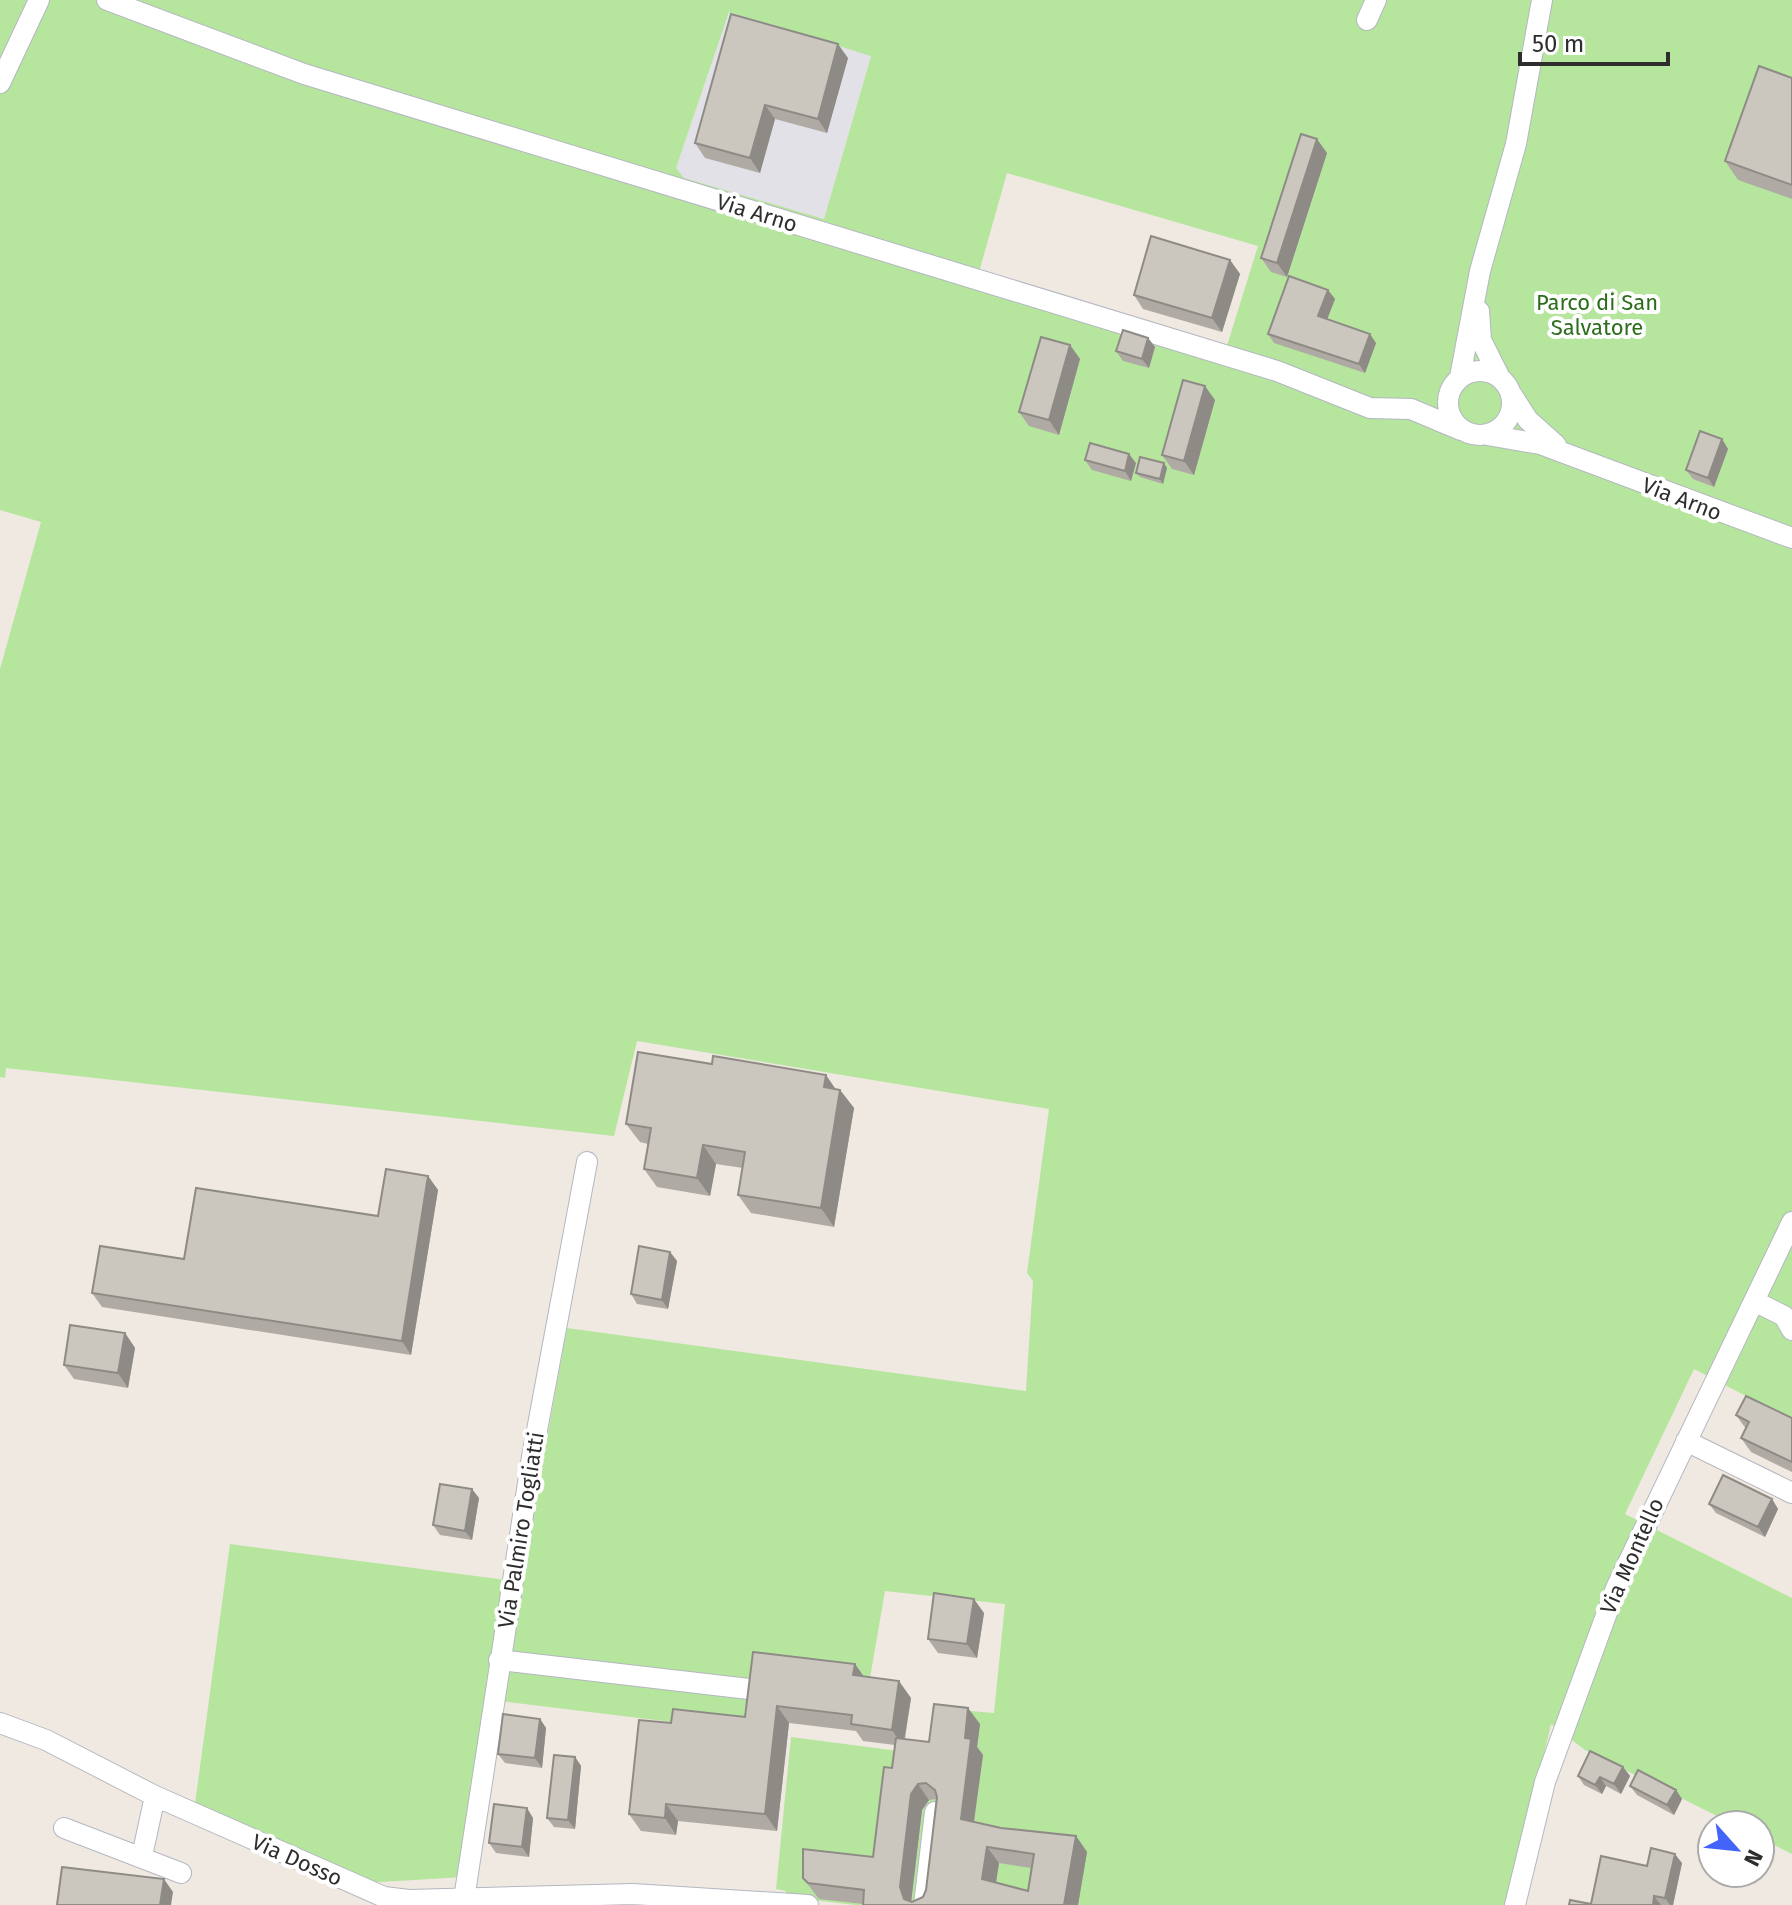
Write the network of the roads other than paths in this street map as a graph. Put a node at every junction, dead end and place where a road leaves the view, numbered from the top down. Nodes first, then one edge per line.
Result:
1 (39, 0) edge
2 (107, 0) edge
3 (1376, 0) edge
4 (1542, 0) edge
5 (1367, 20) dead end
6 (0, 83) edge
7 (1480, 271) junction
8 (1499, 376) junction
9 (1455, 384) junction
10 (1511, 394) junction
11 (1411, 409) junction
12 (1461, 430) junction
13 (1487, 435) junction
14 (1573, 456) junction
15 (1792, 538) edge
16 (587, 1162) dead end
17 (1792, 1222) edge
18 (1754, 1301) junction
19 (1792, 1330) edge
20 (1686, 1441) junction
21 (1792, 1493) edge
22 (499, 1660) junction
23 (749, 1689) edge
24 (0, 1723) edge
25 (155, 1796) junction
26 (935, 1812) edge
27 (64, 1828) dead end
28 (142, 1856) junction
29 (181, 1873) dead end
30 (464, 1899) junction
31 (383, 1901) edge
32 (808, 1905) edge
33 (924, 1905) edge
34 (1515, 1905) edge

1 - 6 street
2 - 11 street, Via Arno
3 - 5 street
4 - 7 street
7 - 8 street
7 - 9 street
8 - 9 street
8 - 10 street
9 - 11 street, Via Arno
9 - 12 street
10 - 13 street
10 - 14 street, Via Arno
11 - 12 street, Via Arno
12 - 13 street
13 - 14 street, Via Arno
14 - 15 street, Via Arno
16 - 22 street, Via Palmiro Togliatti
17 - 18 street, Via Montello
18 - 19 street
18 - 20 street, Via Montello
20 - 21 street
20 - 34 street, Via Montello
22 - 23 street
22 - 30 street, Via Palmiro Togliatti
24 - 25 street, Via Dosso
25 - 28 street
25 - 31 street, Via Dosso
26 - 33 street
27 - 28 street
28 - 29 street
30 - 31 street, Via Dosso
30 - 32 street, Via Dosso

